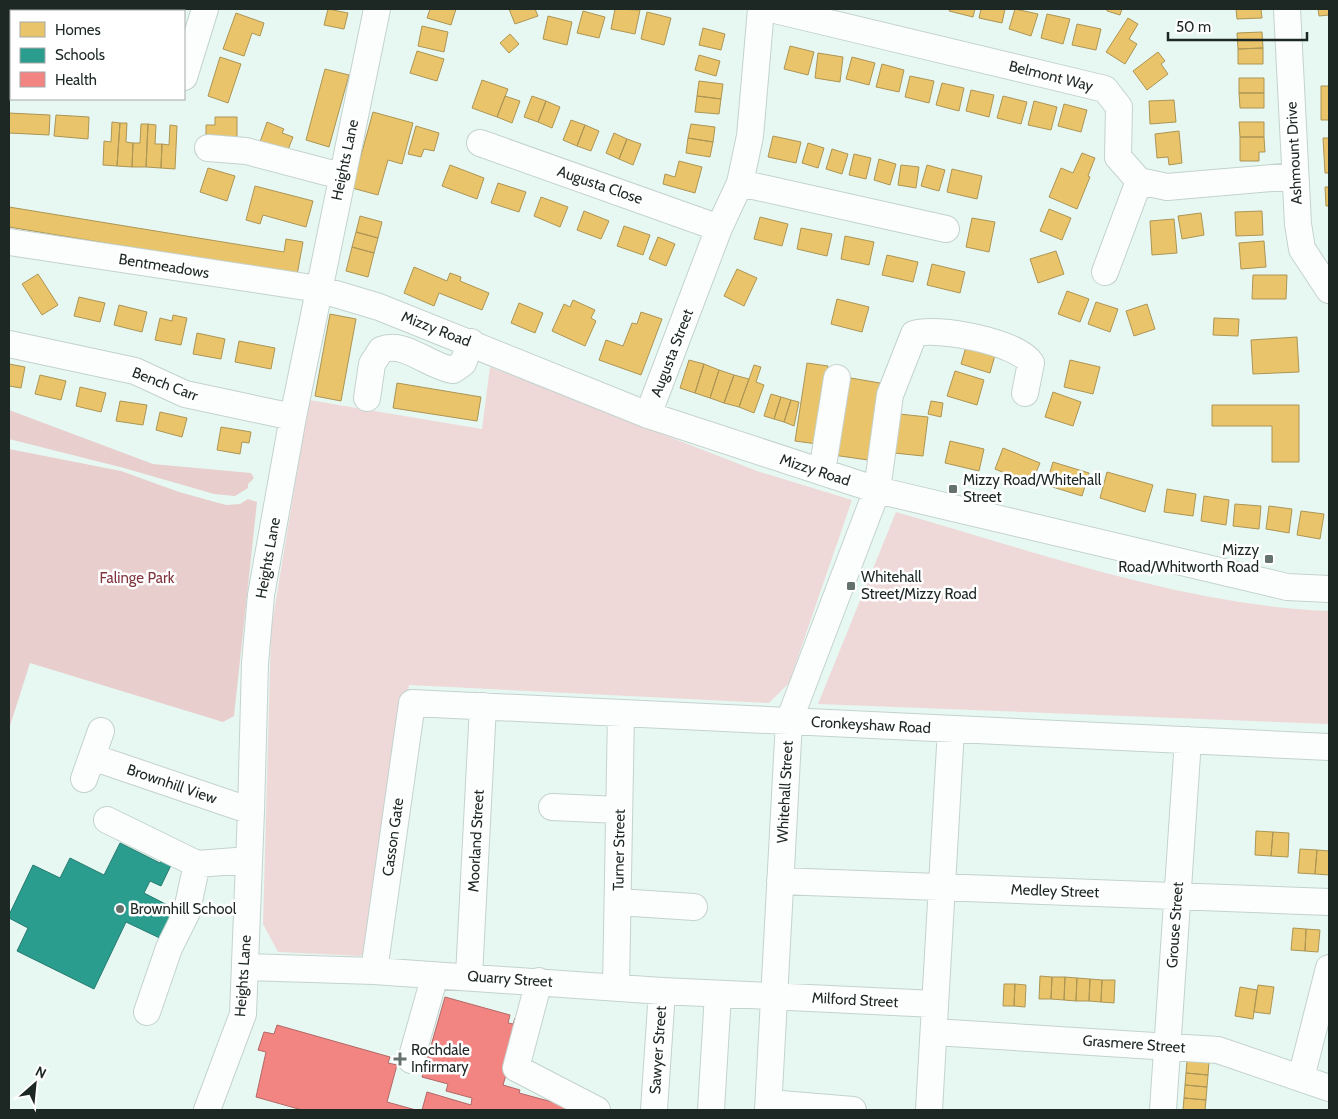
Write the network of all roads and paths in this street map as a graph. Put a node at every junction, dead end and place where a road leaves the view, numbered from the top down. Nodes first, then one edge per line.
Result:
1 (204, 9) edge
2 (377, 9) edge
3 (762, 9) edge
4 (772, 9) edge
5 (1288, 9) edge
6 (185, 74) edge
7 (480, 143) dead end
8 (208, 148) dead end
9 (341, 176) junction
10 (1295, 176) junction
11 (1139, 181) junction
12 (740, 183) junction
13 (719, 228) junction
14 (946, 229) dead end
15 (9, 242) edge
16 (1105, 272) dead end
17 (319, 289) junction
18 (1329, 290) edge
19 (471, 342) junction
20 (9, 344) edge
21 (837, 378) dead end
22 (1025, 393) dead end
23 (367, 398) dead end
24 (648, 415) junction
25 (292, 417) junction
26 (822, 472) junction
27 (877, 490) junction
28 (1329, 588) edge
29 (412, 703) joint
30 (483, 706) junction
31 (622, 713) junction
32 (789, 721) junction
33 (951, 729) junction
34 (100, 731) dead end
35 (1188, 740) junction
36 (1329, 747) edge
37 (552, 807) dead end
38 (251, 810) junction
39 (620, 810) junction
40 (108, 820) dead end
41 (249, 860) junction
42 (198, 864) junction
43 (780, 881) junction
44 (942, 887) junction
45 (1177, 896) junction
46 (618, 902) junction
47 (1329, 902) edge
48 (694, 907) dead end
49 (244, 967) junction
50 (1329, 968) edge
51 (374, 971) junction
52 (435, 975) junction
53 (469, 976) junction
54 (539, 982) junction
55 (616, 986) junction
56 (662, 991) junction
57 (718, 994) junction
58 (775, 996) junction
59 (935, 1004) junction
60 (147, 1012) dead end
61 (934, 1032) junction
62 (1167, 1046) junction
63 (411, 1060) dead end
64 (1301, 1078) junction
65 (1329, 1088) edge
66 (769, 1106) edge
67 (208, 1110) edge
68 (597, 1110) edge
69 (654, 1110) edge
70 (711, 1110) edge
71 (853, 1110) edge
72 (929, 1110) edge
73 (1163, 1110) edge

1 - 6 street
2 - 9 street, Heights Lane
3 - 12 street
4 - 11 street, Belmont Way
5 - 10 street, Ashmount Drive
7 - 13 street, Augusta Close
8 - 9 street
9 - 17 street, Heights Lane
10 - 11 street
10 - 18 street, Ashmount Drive
11 - 16 street
12 - 13 street
12 - 14 street
13 - 24 street, Augusta Street
15 - 17 street, Bentmeadows
17 - 19 street, Mizzy Road
17 - 25 street, Heights Lane
19 - 23 street
19 - 24 street, Mizzy Road
20 - 25 street, Bench Carr
21 - 26 street
22 - 27 street, Whitehall Street
24 - 26 street, Mizzy Road
25 - 38 street, Heights Lane
26 - 27 street, Mizzy Road
27 - 28 street, Mizzy Road
27 - 32 street, Whitehall Street
29 - 30 street, Cronkeyshaw Road
29 - 51 street, Casson Gate
30 - 31 street, Cronkeyshaw Road
30 - 53 street, Moorland Street
31 - 32 street, Cronkeyshaw Road
31 - 39 street, Turner Street
32 - 33 street, Cronkeyshaw Road
32 - 43 street, Whitehall Street
33 - 35 street, Cronkeyshaw Road
33 - 44 street
34 - 38 street, Brownhill View
35 - 36 street, Cronkeyshaw Road
35 - 45 street, Grouse Street
37 - 39 street
38 - 41 street, Heights Lane
39 - 46 street, Turner Street
40 - 42 street
41 - 42 street
41 - 49 street, Heights Lane
42 - 60 street
43 - 44 street, Medley Street
43 - 58 street, Whitehall Street
44 - 45 street, Medley Street
44 - 59 street
45 - 47 street, Medley Street
45 - 62 street, Grouse Street
46 - 48 street
46 - 55 street, Turner Street
49 - 51 street, Quarry Street
49 - 67 street, Heights Lane
50 - 64 street
51 - 52 street, Quarry Street
52 - 53 street, Quarry Street
52 - 63 street
53 - 54 street, Quarry Street
54 - 55 street, Quarry Street
54 - 68 street
55 - 56 street, Quarry Street
56 - 57 street, Quarry Street
56 - 69 street, Sawyer Street
57 - 58 street, Quarry Street
57 - 70 street
58 - 59 street, Milford Street
58 - 66 street, Whitehall Street
59 - 61 street
61 - 62 street, Grasmere Street
61 - 72 street
62 - 64 street, Grasmere Street
62 - 73 street, Grouse Street
64 - 65 street, Grasmere Street
66 - 71 street

